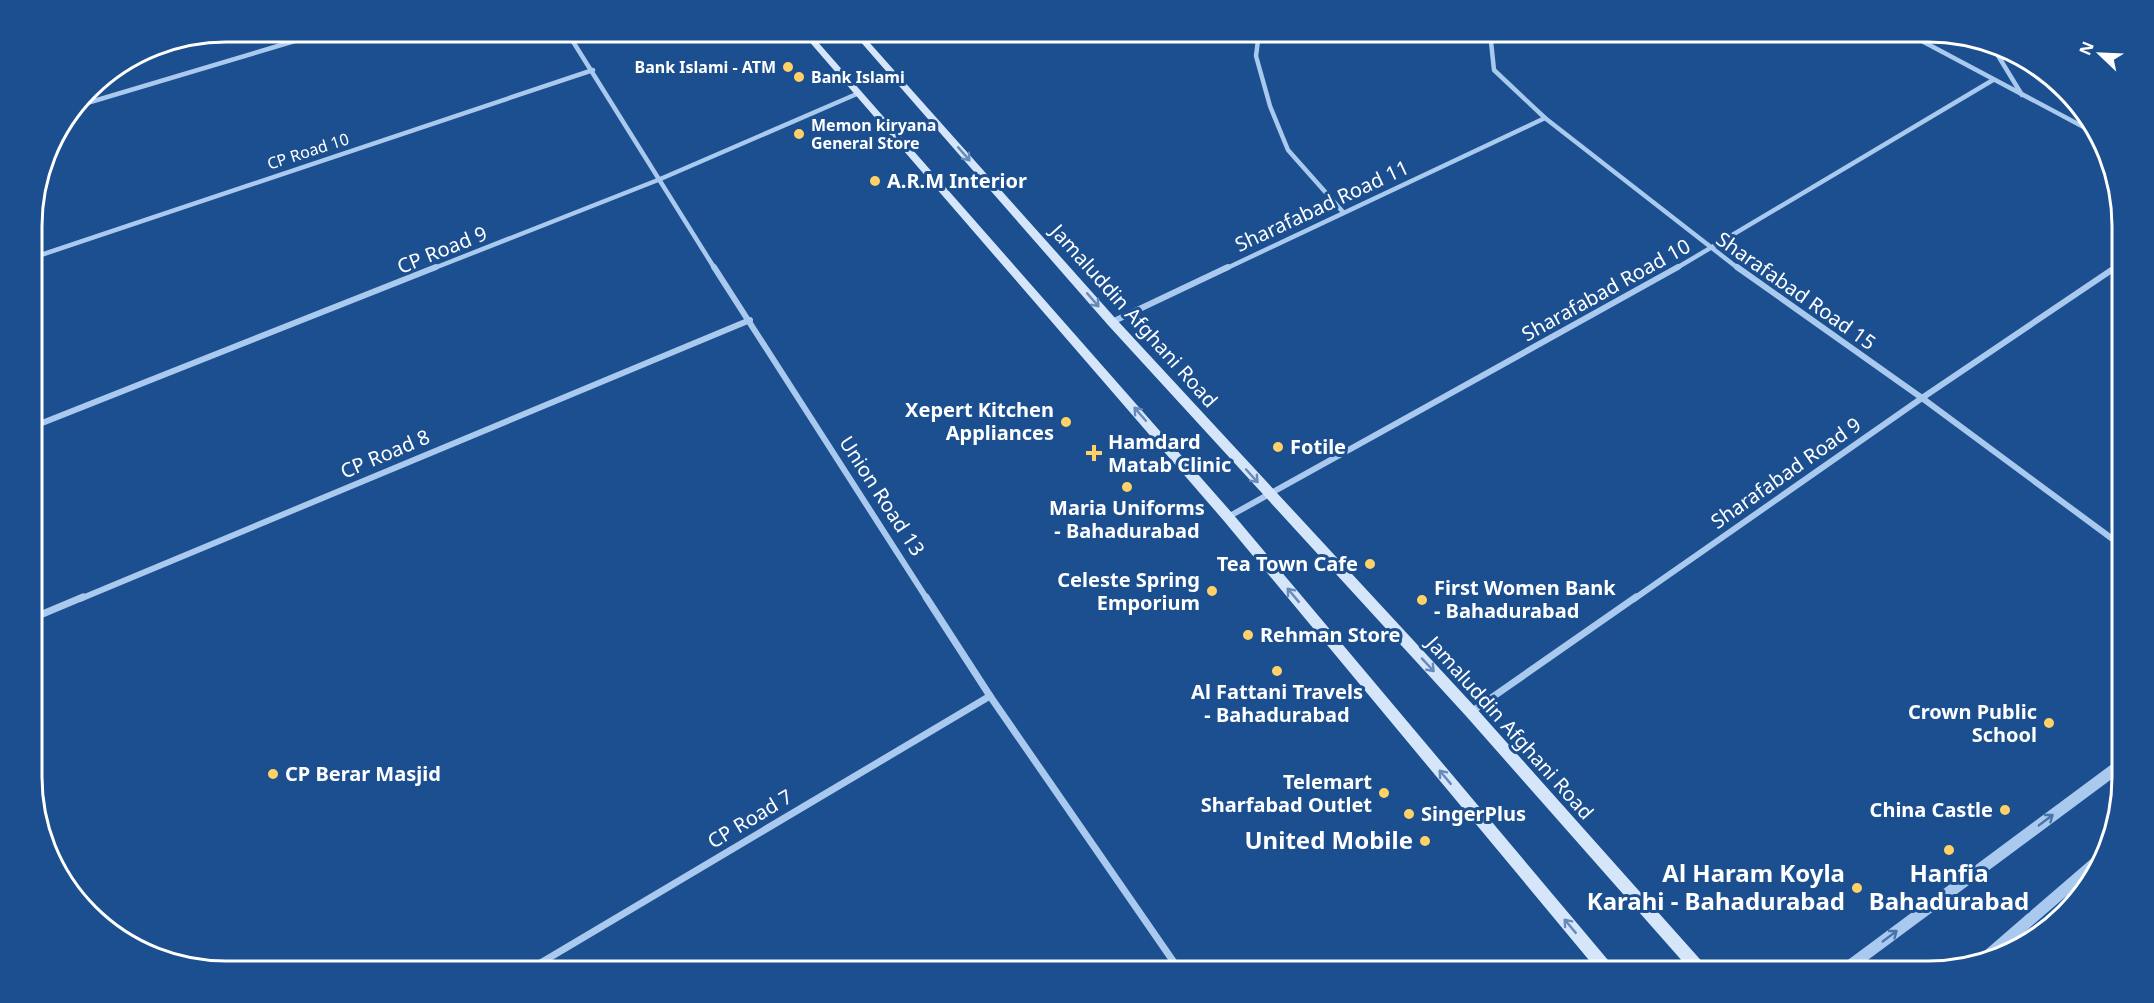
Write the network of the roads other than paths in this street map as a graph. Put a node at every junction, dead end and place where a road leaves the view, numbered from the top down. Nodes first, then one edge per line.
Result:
1 (292, 42) edge
2 (574, 42) edge
3 (814, 42) edge
4 (865, 42) edge
5 (1258, 42) edge
6 (1491, 42) edge
7 (1923, 42) edge
8 (1998, 56) edge
9 (593, 70) junction
10 (1993, 80) junction
11 (859, 93) junction
12 (2023, 96) junction
13 (91, 102) edge
14 (1545, 118) junction
15 (2082, 126) edge
16 (658, 180) junction
17 (1343, 212) junction
18 (1711, 249) junction
19 (42, 255) edge
20 (2112, 270) edge
21 (750, 320) junction
22 (1112, 322) junction
23 (1922, 398) junction
24 (42, 423) edge
25 (1269, 495) junction
26 (1228, 517) junction
27 (2112, 539) edge
28 (42, 614) edge
29 (990, 696) junction
30 (1471, 712) junction
31 (2112, 771) edge
32 (2085, 872) edge
33 (1999, 946) edge
34 (544, 961) edge
35 (1173, 961) edge
36 (1600, 961) edge
37 (1692, 961) edge
38 (1856, 961) edge

1 - 13 street
2 - 9 street, Union Road 13
3 - 11 main road
4 -> 22 main road, Jamaluddin Afghani Road
5 - 17 street
6 - 14 street, Sharafabad Road 15
7 - 10 street
8 - 12 street
9 - 16 street, Union Road 13
9 - 19 street, CP Road 10
10 - 12 street
10 - 18 street, Sharafabad Road 10
11 - 16 street, CP Road 9
26 -> 11 main road
12 - 15 street
14 - 17 street, Sharafabad Road 11
14 - 18 street, Sharafabad Road 15
16 - 21 street, Union Road 13
16 - 24 street, CP Road 9
17 - 22 street, Sharafabad Road 11
18 - 23 street, Sharafabad Road 15
18 - 25 street, Sharafabad Road 10
20 - 23 street, Sharafabad Road 9
21 - 28 street, CP Road 8
21 - 29 street, Union Road 13
22 -> 25 main road, Jamaluddin Afghani Road
23 - 27 street, Sharafabad Road 15
23 - 30 street, Sharafabad Road 9
25 - 26 street, Sharafabad Road 10
25 -> 30 main road, Jamaluddin Afghani Road
36 -> 26 main road
29 - 34 street, CP Road 7
29 - 35 street, Union Road 13
30 - 37 main road, Jamaluddin Afghani Road
38 -> 31 street
32 - 33 street

